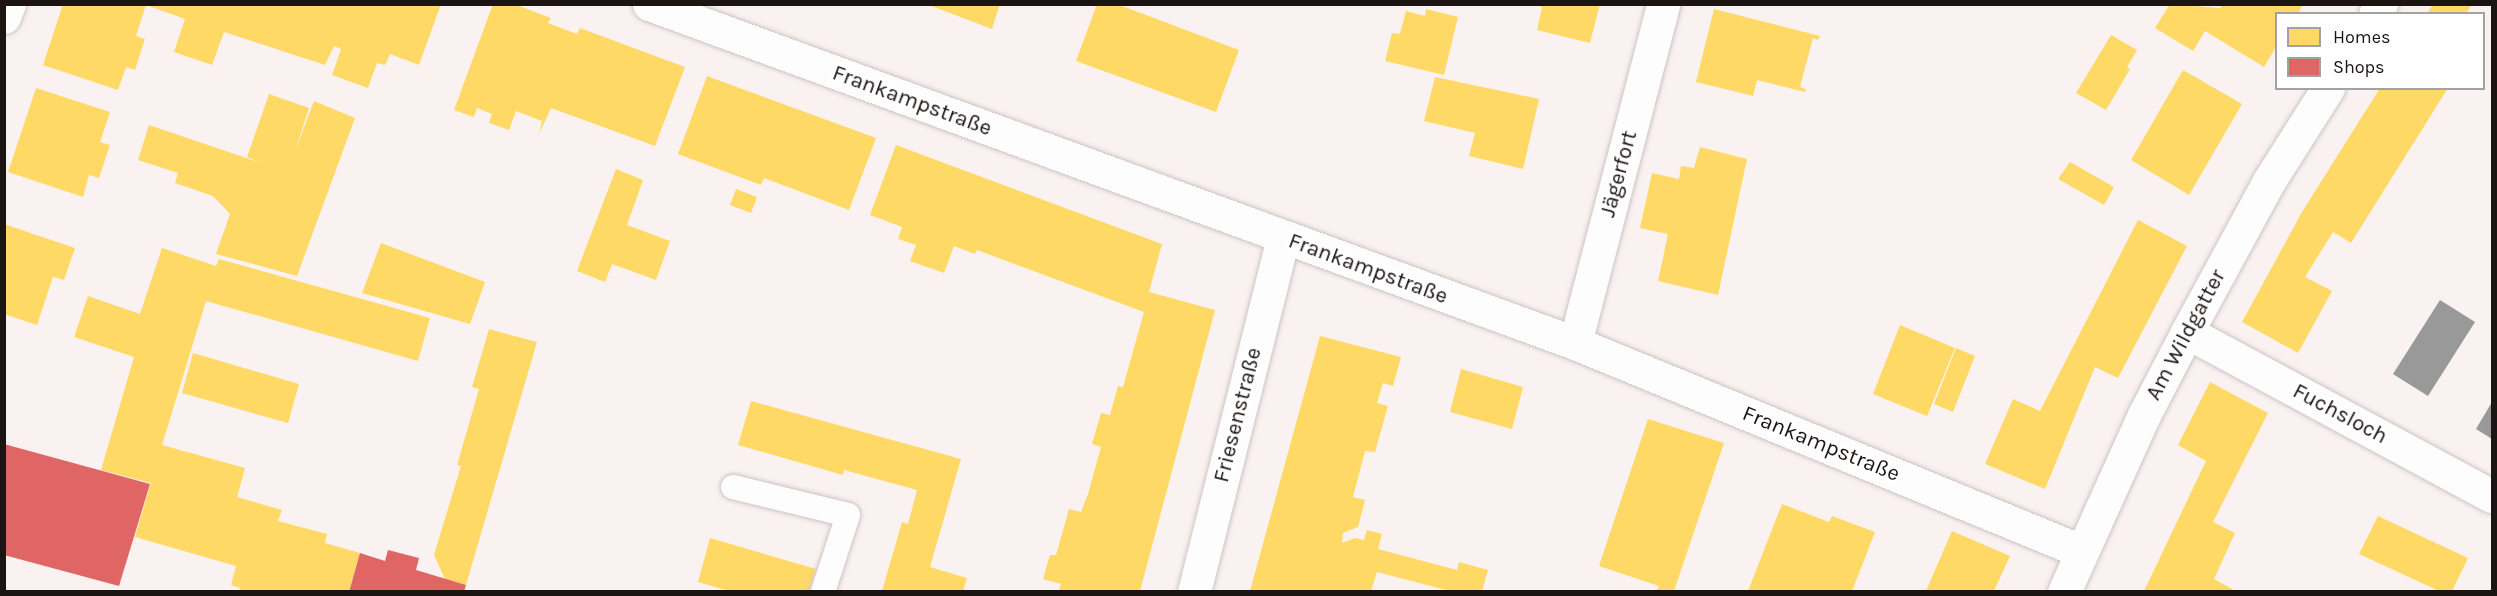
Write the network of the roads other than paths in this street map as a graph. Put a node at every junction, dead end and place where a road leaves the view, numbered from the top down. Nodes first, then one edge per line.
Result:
1 (9, 4) edge
2 (649, 4) edge
3 (1663, 4) edge
4 (4, 17) edge
5 (2327, 90) edge
6 (1283, 238) junction
7 (2187, 332) junction
8 (1575, 342) junction
9 (733, 487) dead end
10 (2493, 496) edge
11 (2081, 551) junction
12 (823, 591) edge
13 (1194, 591) edge
14 (2064, 591) edge

1 - 4 street
2 - 6 street, Frankampstraße
3 - 8 street, Jägerfort
5 - 7 street, Am Wildgatter
6 - 8 street, Frankampstraße
6 - 13 street, Friesenstraße
7 - 10 street, Fuchsloch
7 - 11 street, Am Wildgatter
8 - 11 street, Frankampstraße
9 - 12 lane
11 - 14 street, Am Wildgatter

